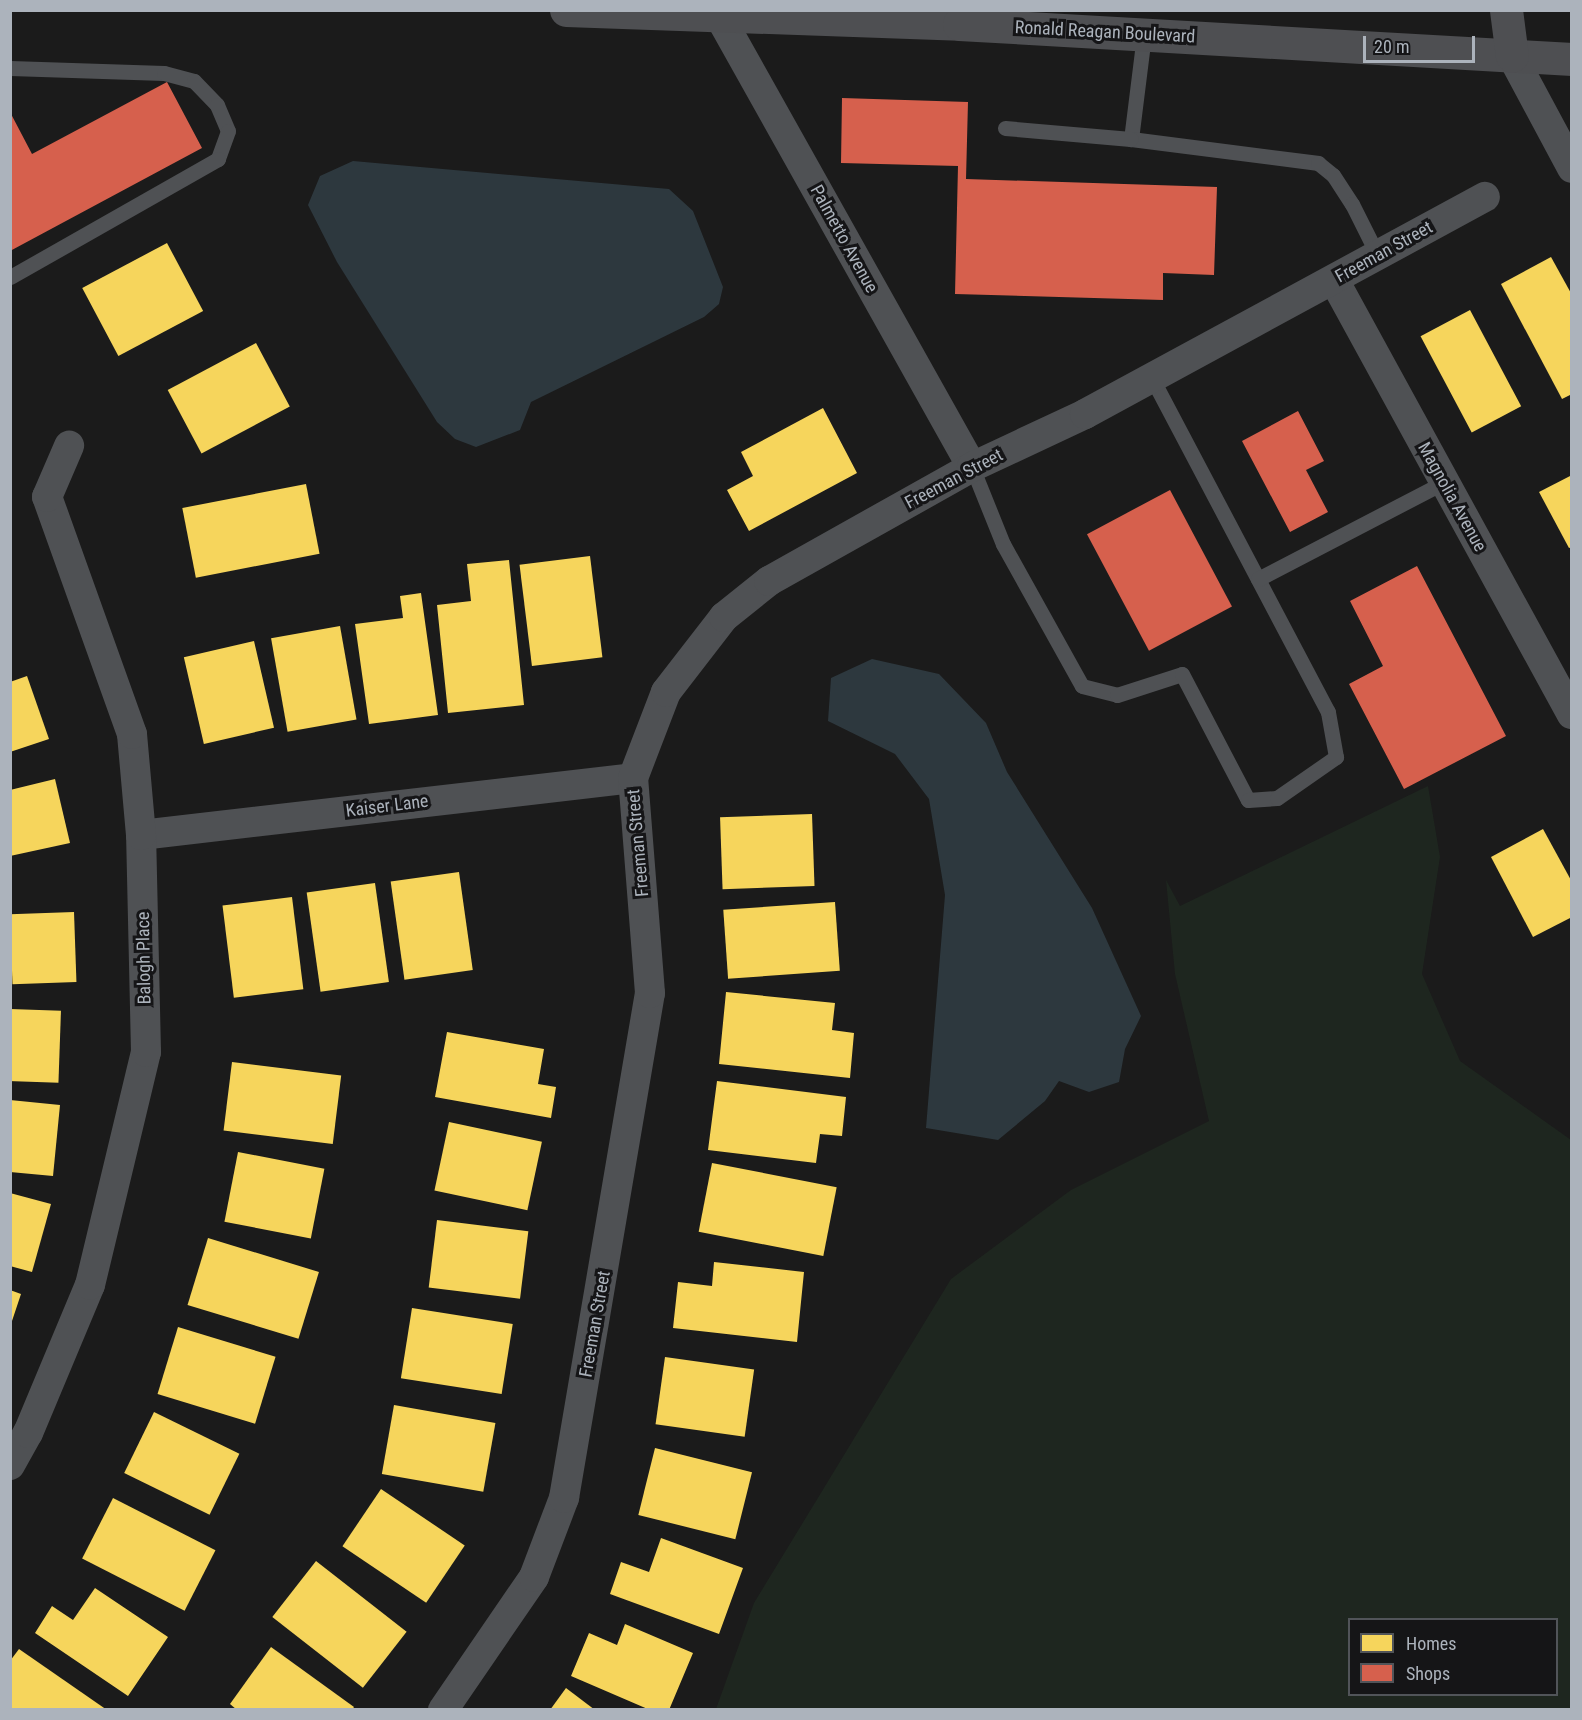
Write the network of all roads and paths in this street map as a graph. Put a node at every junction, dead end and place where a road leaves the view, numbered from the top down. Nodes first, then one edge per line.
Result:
1 (566, 10) edge
2 (1506, 10) edge
3 (718, 14) edge
4 (1144, 35) junction
5 (1512, 56) junction
6 (1572, 58) edge
7 (10, 68) edge
8 (1005, 128) dead end
9 (1131, 139) junction
10 (1572, 168) edge
11 (1485, 196) dead end
12 (1378, 256) junction
13 (10, 277) edge
14 (1334, 280) junction
15 (1152, 378) junction
16 (69, 446) dead end
17 (972, 467) junction
18 (1444, 482) junction
19 (1258, 579) junction
20 (1572, 714) edge
21 (633, 778) junction
22 (141, 835) junction
23 (10, 1465) edge
24 (443, 1710) edge

1 - 3 main road, Ronald Reagan Boulevard
2 - 5 main road
3 - 4 main road, Ronald Reagan Boulevard
3 - 17 street, Palmetto Avenue
4 - 5 main road, Ronald Reagan Boulevard
4 - 9 lane
5 - 6 main road, Ronald Reagan Boulevard
5 - 10 street
7 - 13 lane
8 - 9 lane
9 - 12 lane
11 - 12 street, Freeman Street
12 - 14 street, Freeman Street
14 - 15 street, Freeman Street
14 - 18 street, Magnolia Avenue
15 - 17 street, Freeman Street
15 - 19 lane
16 - 22 street, Balogh Place
17 - 19 lane
17 - 21 street, Freeman Street
18 - 19 lane
18 - 20 street, Magnolia Avenue
21 - 22 street, Kaiser Lane
21 - 24 street, Freeman Street
22 - 23 street, Balogh Place

